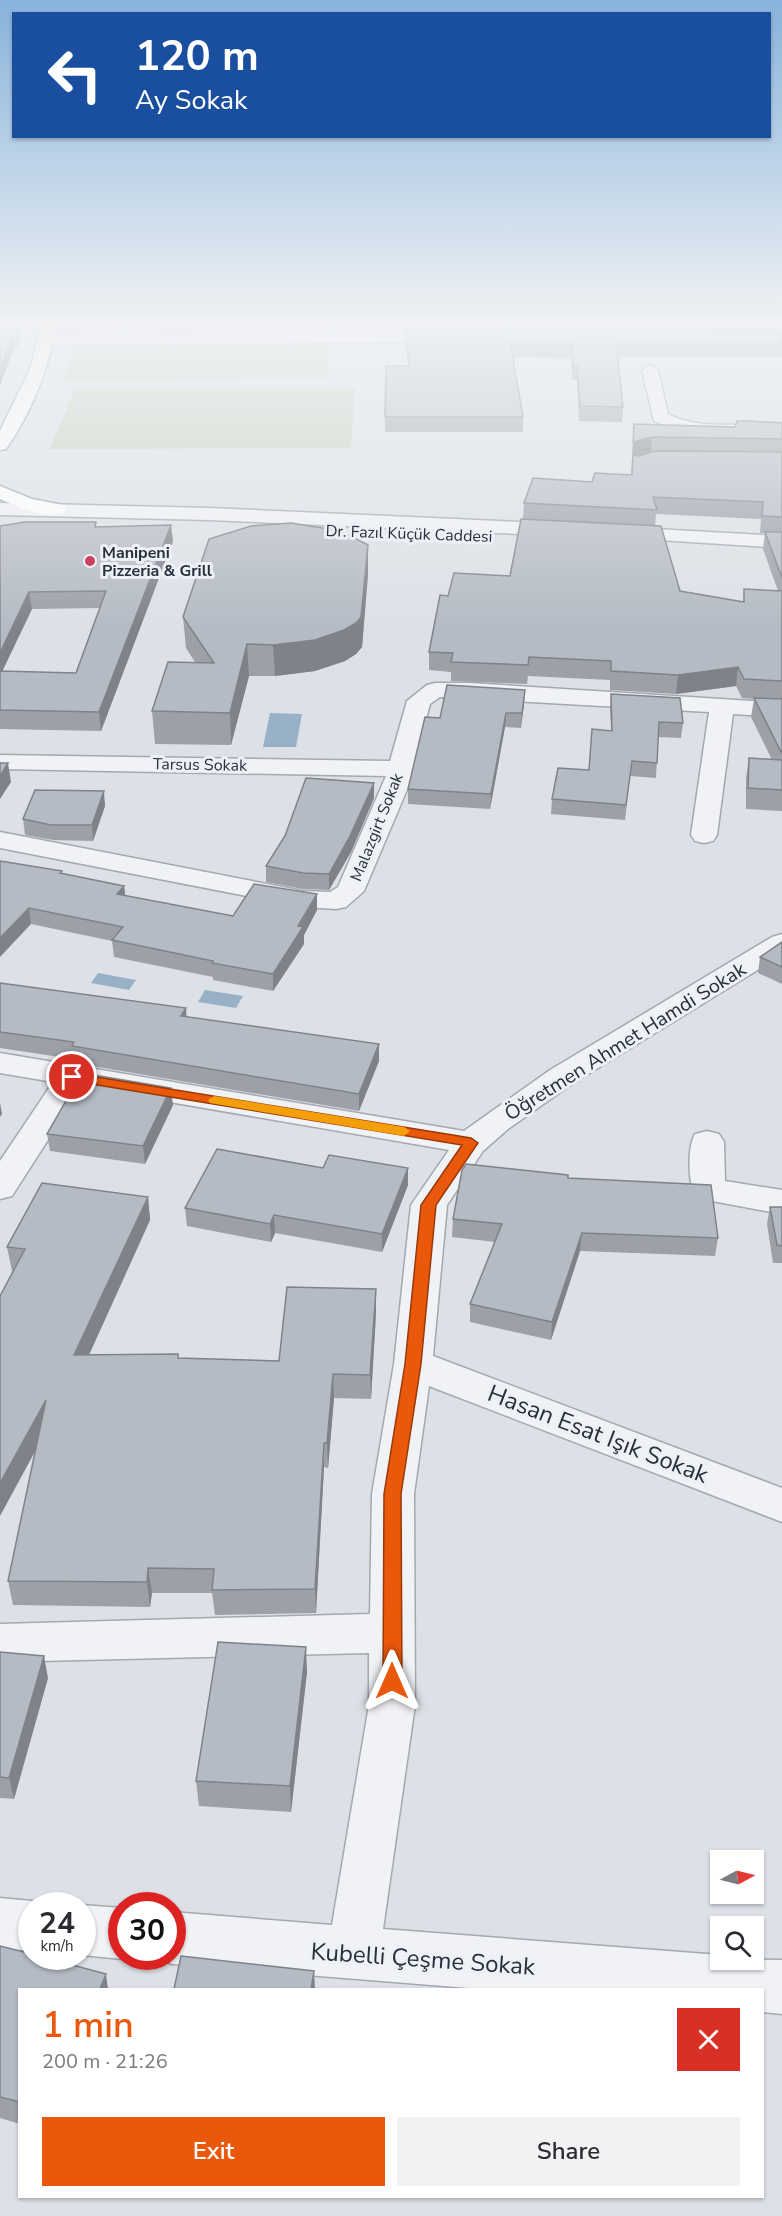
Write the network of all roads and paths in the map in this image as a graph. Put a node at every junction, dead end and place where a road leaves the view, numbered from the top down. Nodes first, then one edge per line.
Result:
1 (13, 422) edge
2 (666, 422) edge
3 (782, 428) edge
4 (0, 445) edge
5 (0, 492) edge
6 (0, 508) edge
7 (53, 515) junction
8 (4, 525) edge
9 (592, 536) junction
10 (782, 542) edge
11 (782, 548) edge
12 (722, 706) junction
13 (782, 710) edge
14 (0, 762) edge
15 (400, 769) junction
16 (704, 836) dead end
17 (0, 840) edge
18 (782, 943) edge
19 (0, 1064) edge
20 (72, 1077) junction
21 (707, 1142) dead end
22 (471, 1143) junction
23 (0, 1188) edge
24 (782, 1202) edge
25 (413, 1364) junction
26 (782, 1505) edge
27 (392, 1633) junction
28 (0, 1643) edge
29 (0, 1923) edge
30 (18, 1925) edge
31 (186, 1939) edge
32 (353, 1954) junction
33 (782, 1987) edge

1 - 4 main road
2 - 3 street
5 - 7 main road
6 - 7 street, Dr. Fazıl Küçük Caddesi
7 - 8 main road
7 - 9 street, Dr. Fazıl Küçük Caddesi
7 - 9 street, Dr. Fazıl Küçük Caddesi
9 - 10 street
9 - 11 street, Dr. Fazıl Küçük Caddesi
12 - 13 street, Malazgirt Sokak
12 - 15 street, Malazgirt Sokak
12 - 16 street
14 - 15 street, Tarsus Sokak
15 - 17 street, Malazgirt Sokak
18 - 22 street, Öğretmen Ahmet Hamdi Sokak
19 - 20 street
20 - 22 street
20 - 23 street
21 - 24 street
22 - 25 street
25 - 26 street, Hasan Esat Işık Sokak
25 - 27 street
27 - 28 street
27 - 32 street
29 - 30 street
31 - 32 street, Kubelli Çeşme Sokak
32 - 33 street, Kubelli Çeşme Sokak

